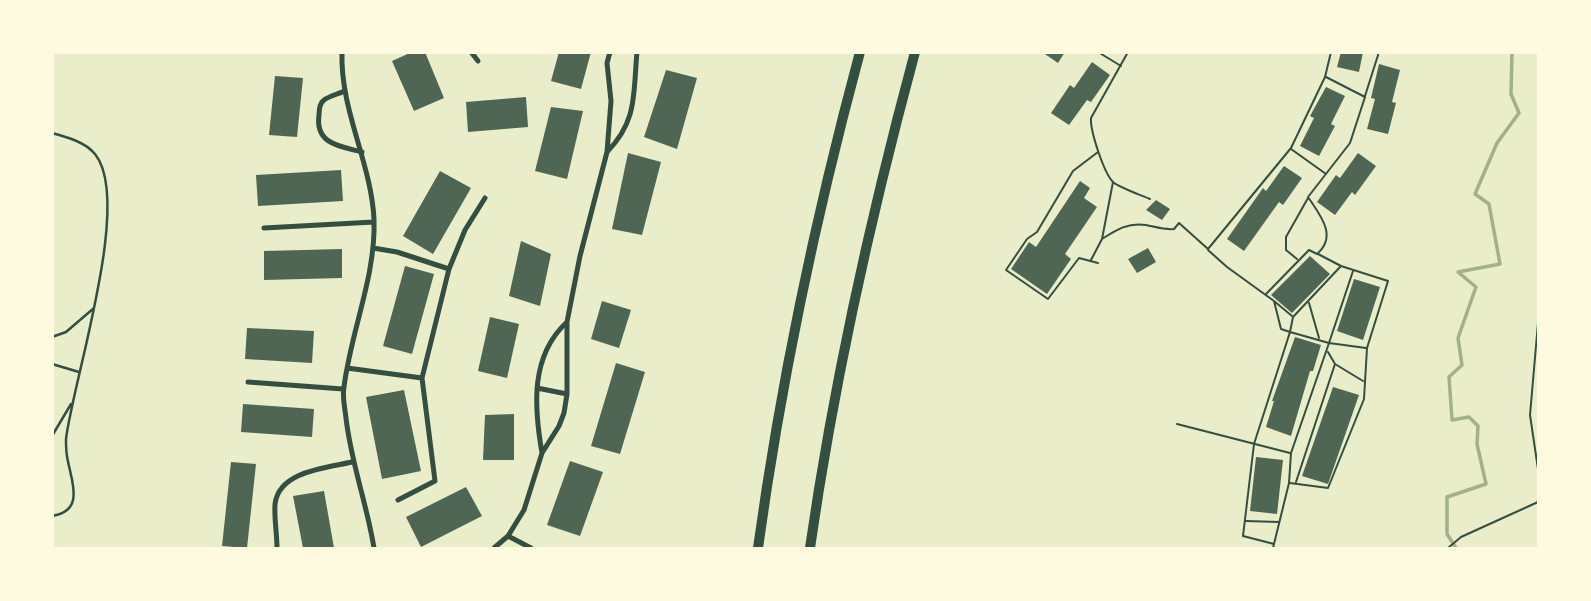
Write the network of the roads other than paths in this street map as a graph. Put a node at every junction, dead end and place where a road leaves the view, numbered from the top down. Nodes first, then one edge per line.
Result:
1 (342, 52) edge
2 (471, 52) edge
3 (610, 52) edge
4 (637, 52) edge
5 (860, 52) edge
6 (915, 52) edge
7 (478, 61) dead end
8 (345, 91) junction
9 (52, 133) edge
10 (362, 152) junction
11 (607, 152) junction
12 (485, 198) dead end
13 (374, 222) junction
14 (264, 228) dead end
15 (373, 248) junction
16 (449, 269) junction
17 (94, 309) junction
18 (567, 322) junction
19 (52, 337) edge
20 (52, 364) edge
21 (347, 368) junction
22 (81, 373) junction
23 (422, 378) junction
24 (248, 382) dead end
25 (537, 388) junction
26 (343, 389) junction
27 (567, 394) junction
28 (73, 401) junction
29 (52, 436) edge
30 (542, 453) junction
31 (352, 462) junction
32 (398, 500) dead end
33 (52, 516) edge
34 (508, 536) junction
35 (278, 548) edge
36 (374, 548) edge
37 (494, 548) edge
38 (531, 548) edge
39 (758, 548) edge
40 (810, 548) edge

1 - 8 street
2 - 7 street
3 - 11 street
4 - 11 street
5 - 39 highway
6 - 40 highway
8 - 10 street
8 - 10 street
9 - 17 lane
10 - 13 street
11 - 18 street
12 - 16 street
13 - 14 street
13 - 15 street
15 - 16 street
15 - 21 street
16 - 23 street
17 - 19 lane
17 - 22 lane
18 - 25 street
18 - 27 street
20 - 22 lane
21 - 23 street
21 - 26 street
22 - 28 lane
23 - 32 street
24 - 26 street
25 - 27 street
25 - 30 street
26 - 31 street
27 - 30 street
28 - 29 lane
28 - 33 lane
30 - 34 street
31 - 35 street
31 - 36 street
34 - 37 street
34 - 38 street

